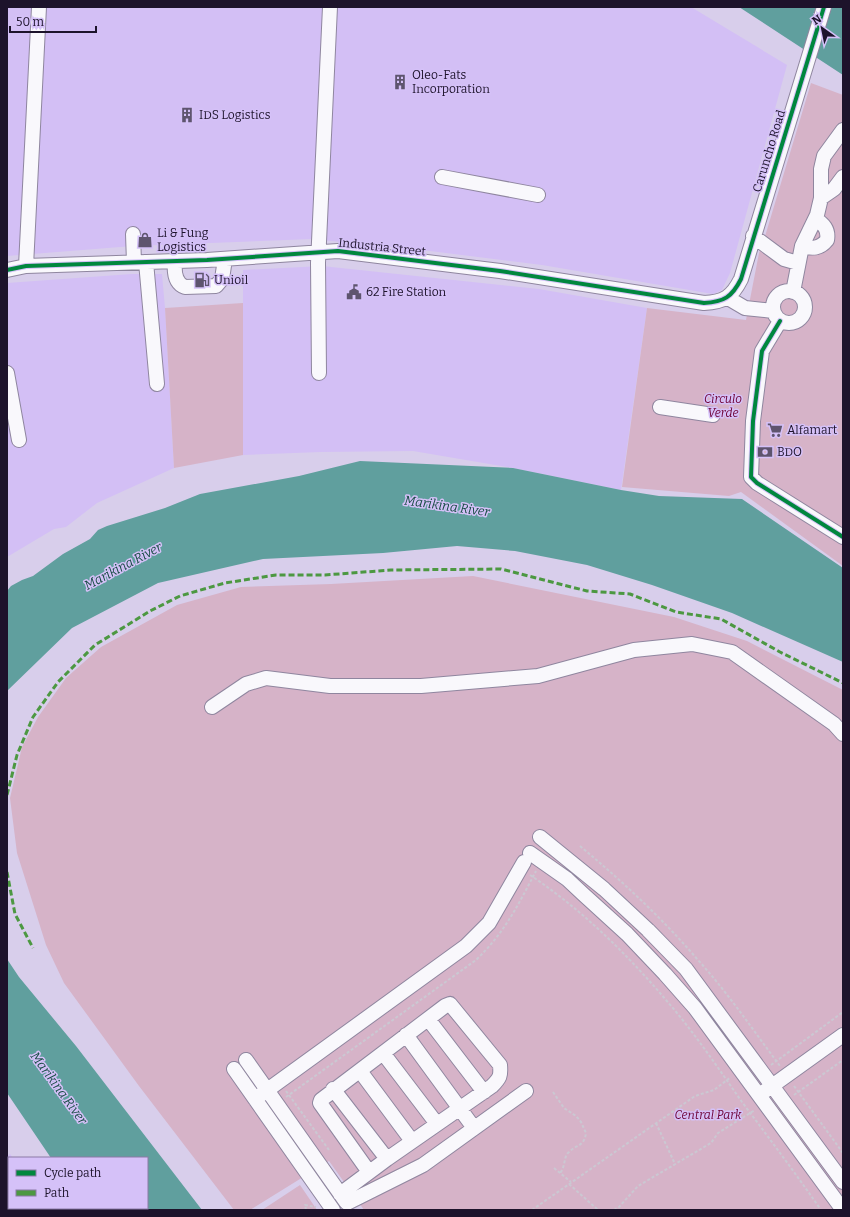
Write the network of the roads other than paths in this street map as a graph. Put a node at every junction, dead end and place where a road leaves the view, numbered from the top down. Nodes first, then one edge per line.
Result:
1 (39, 7) edge
2 (330, 7) edge
3 (824, 7) edge
4 (843, 130) edge
5 (838, 146) edge
6 (442, 177) dead end
7 (843, 177) edge
8 (538, 195) dead end
9 (821, 198) junction
10 (816, 218) junction
11 (133, 234) dead end
12 (753, 236) junction
13 (802, 246) junction
14 (318, 252) junction
15 (140, 262) junction
16 (224, 262) junction
17 (798, 263) junction
18 (174, 265) junction
19 (26, 266) junction
20 (7, 270) edge
21 (794, 292) junction
22 (728, 298) junction
23 (776, 316) junction
24 (7, 373) edge
25 (319, 373) dead end
26 (157, 384) dead end
27 (660, 407) dead end
28 (713, 415) dead end
29 (19, 440) dead end
30 (843, 537) edge
31 (212, 708) dead end
32 (843, 734) edge
33 (540, 837) dead end
34 (428, 1019) junction
35 (843, 1035) edge
36 (406, 1036) junction
37 (383, 1053) junction
38 (246, 1060) dead end
39 (234, 1069) dead end
40 (360, 1071) junction
41 (773, 1086) junction
42 (333, 1089) junction
43 (268, 1090) junction
44 (526, 1091) dead end
45 (484, 1092) junction
46 (255, 1099) junction
47 (762, 1100) junction
48 (460, 1108) junction
49 (437, 1124) junction
50 (474, 1128) junction
51 (412, 1141) junction
52 (387, 1159) junction
53 (369, 1172) junction
54 (843, 1182) edge
55 (346, 1202) edge
56 (333, 1209) edge
57 (843, 1210) edge

1 - 19 street
2 - 14 street
3 - 12 street, Caruncho Road
4 - 5 street
5 - 9 street
6 - 8 street
7 - 9 street
9 - 10 street
10 - 13 street
10 - 13 street
11 - 15 street
12 - 17 street
12 - 22 street, Caruncho Road
13 - 17 street
14 - 16 street, Industria Street
14 - 22 street, Industria Street
14 - 25 street
15 - 18 street, Industria Street
15 - 19 street, Industria Street
15 - 26 street
16 - 18 street, Industria Street
16 - 18 street
17 - 21 street
19 - 20 street, Industria Street
21 - 23 street
21 - 23 street
22 - 23 street
23 - 30 street
24 - 29 street
27 - 28 street
31 - 32 street
33 - 41 street
34 - 36 street
34 - 45 street
34 - 45 street
35 - 41 street
36 - 37 street
36 - 48 street
37 - 40 street
37 - 49 street
38 - 43 street
39 - 46 street
40 - 42 street
40 - 51 street
41 - 47 street
41 - 54 street
42 - 52 street
42 - 53 street
43 - 46 street
43 - 47 street
43 - 55 street
44 - 50 street
45 - 48 street
46 - 56 street
47 - 57 street
48 - 49 street
48 - 50 street
49 - 51 street
50 - 55 street
51 - 52 street
52 - 53 street
53 - 55 street

